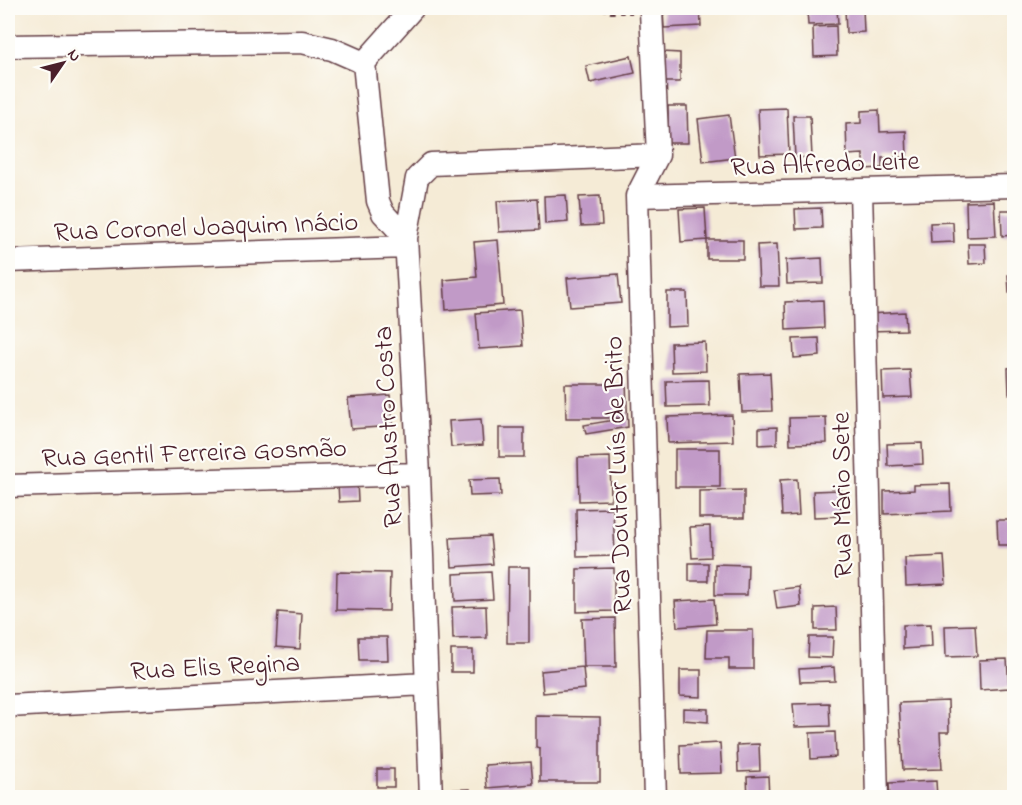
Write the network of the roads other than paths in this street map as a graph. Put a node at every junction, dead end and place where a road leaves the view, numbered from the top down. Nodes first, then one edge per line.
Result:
1 (412, 8) edge
2 (653, 9) edge
3 (8, 46) edge
4 (364, 63) junction
5 (658, 155) junction
6 (1014, 186) edge
7 (861, 191) junction
8 (637, 196) junction
9 (406, 242) junction
10 (8, 261) edge
11 (419, 474) junction
12 (8, 486) edge
13 (426, 684) junction
14 (8, 706) edge
15 (431, 798) edge
16 (655, 798) edge
17 (877, 798) edge

1 - 4 street
2 - 5 street
3 - 4 street
4 - 9 street
5 - 8 street, Rua Doutor Luís de Brito
5 - 9 street, Rua Austro Costa
6 - 7 street, Rua Alfredo Leite
7 - 8 street, Rua Alfredo Leite
7 - 17 street, Rua Mário Sete
8 - 16 street, Rua Doutor Luís de Brito
9 - 10 street, Rua Coronel Joaquim Inácio
9 - 11 street, Rua Austro Costa
11 - 12 street, Rua Gentil Ferreira Gosmão
11 - 13 street, Rua Austro Costa
13 - 14 street, Rua Elis Regina
13 - 15 street, Rua Austro Costa

